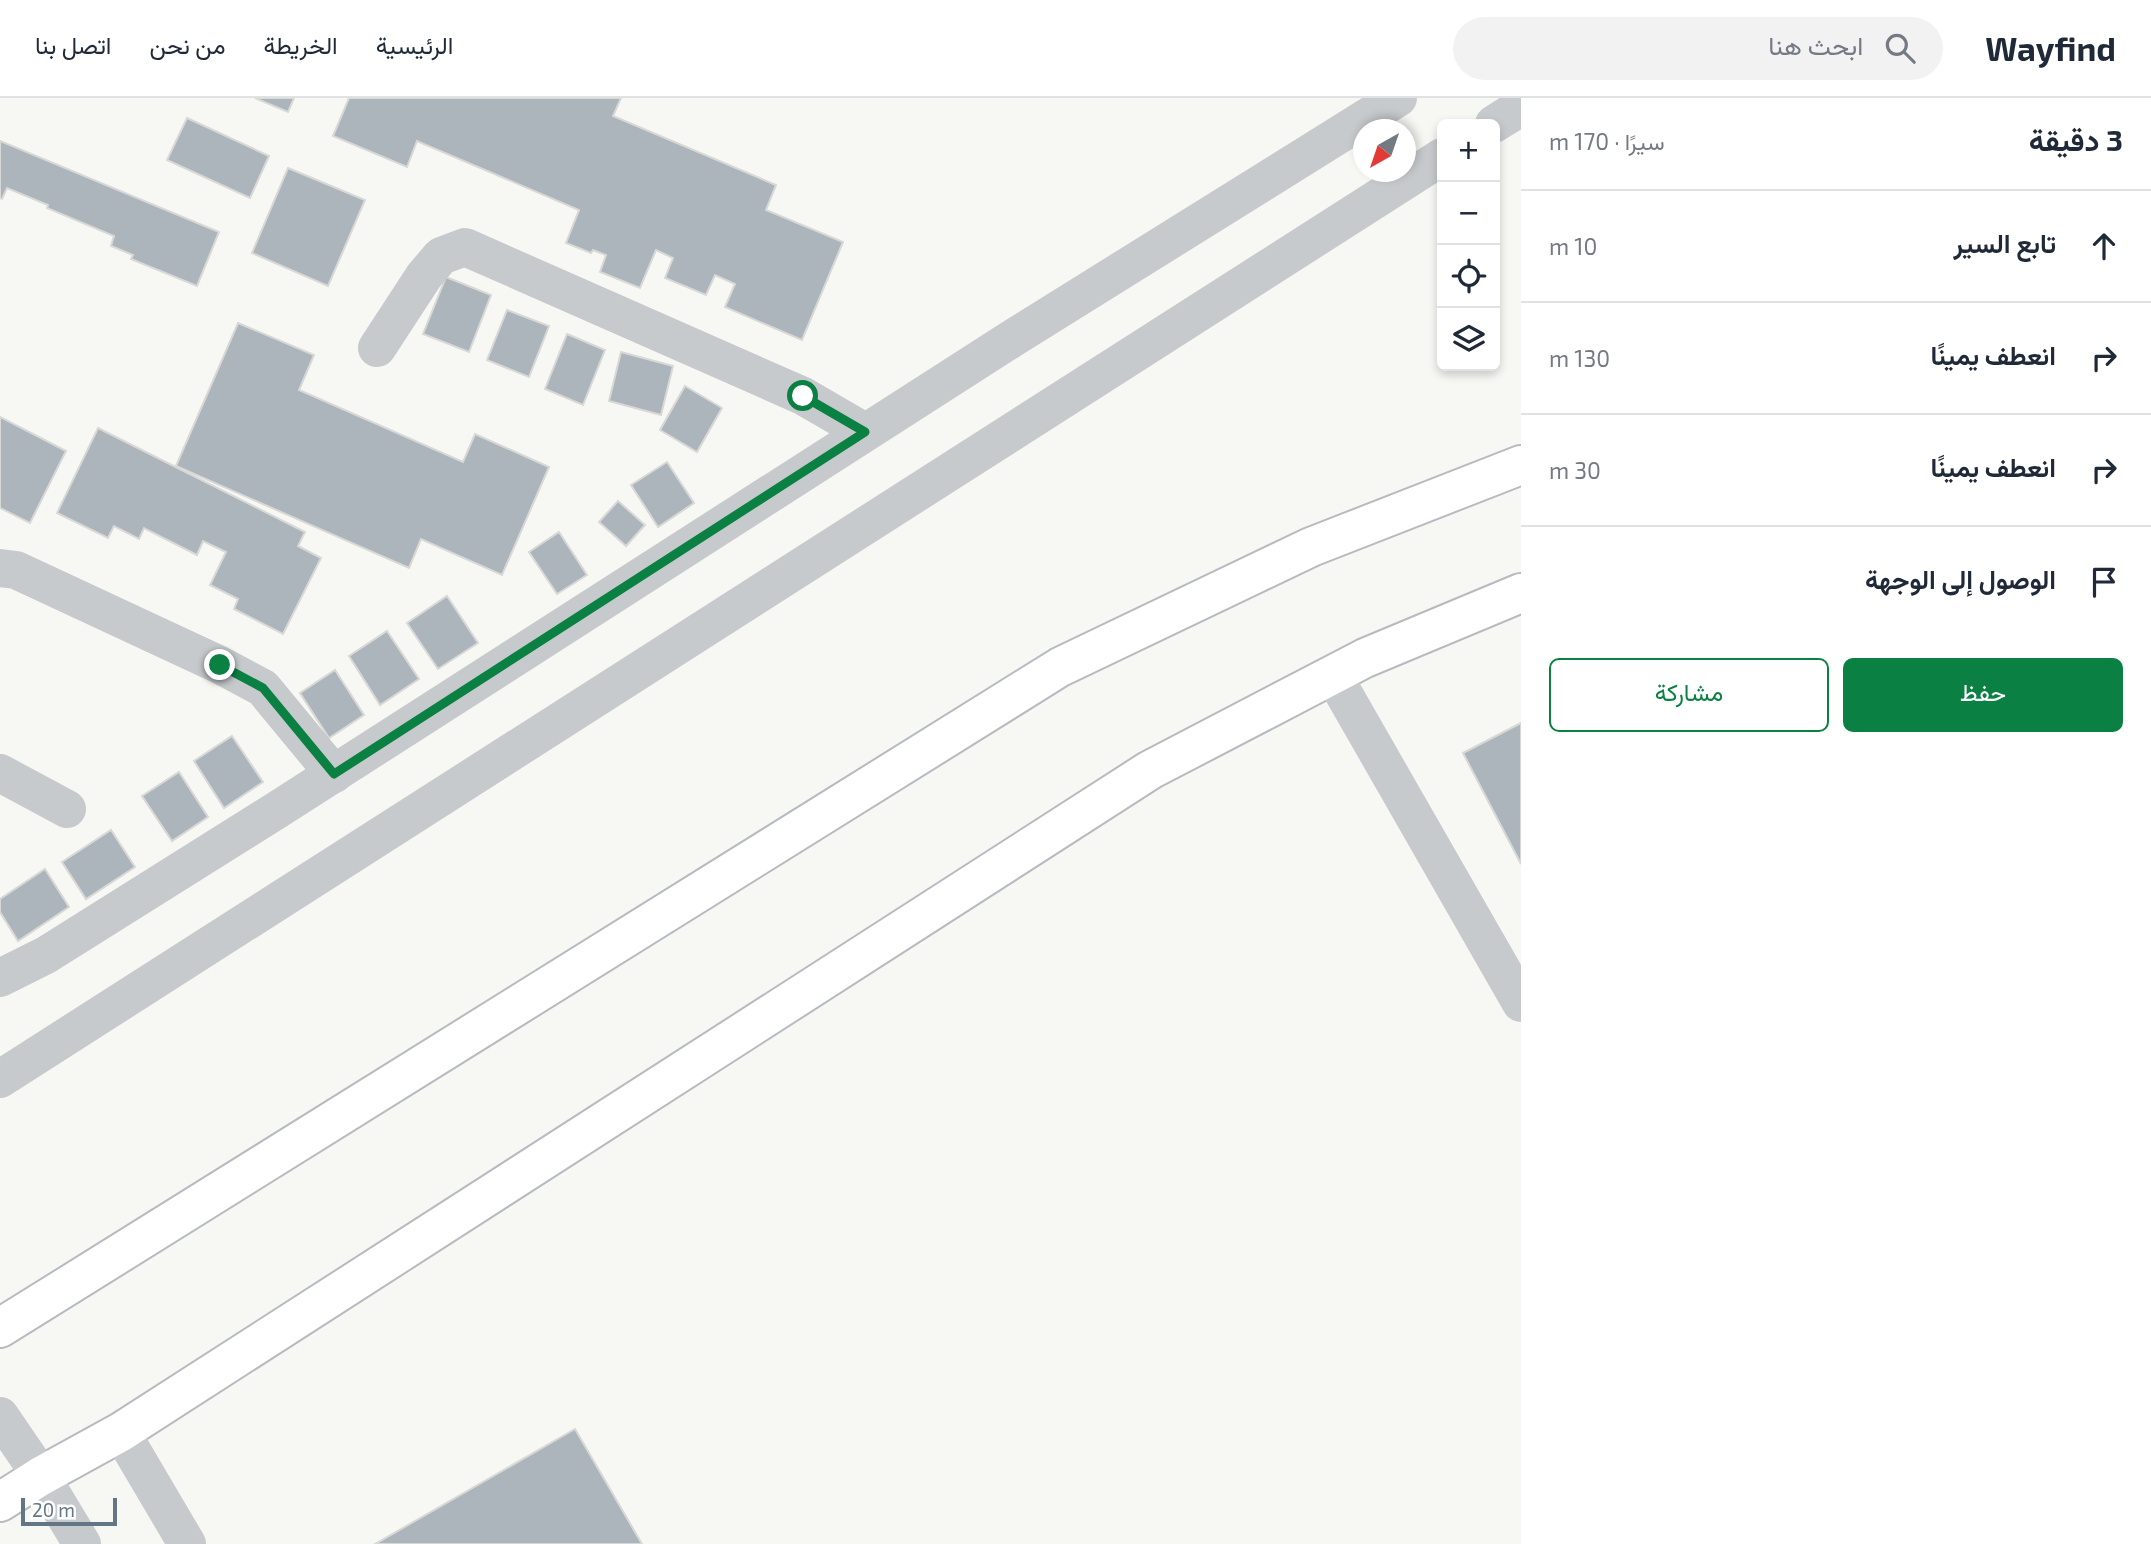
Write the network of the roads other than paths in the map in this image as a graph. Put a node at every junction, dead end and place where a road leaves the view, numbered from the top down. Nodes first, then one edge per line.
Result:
1 (1398, 98) edge
2 (1521, 107) edge
3 (1500, 120) edge
4 (1437, 160) edge
5 (377, 348) dead end
6 (865, 432) junction
7 (1521, 465) edge
8 (0, 568) edge
9 (1521, 593) edge
10 (1333, 675) junction
11 (0, 773) edge
12 (334, 774) junction
13 (67, 808) dead end
14 (0, 978) edge
15 (1521, 1003) edge
16 (0, 1079) edge
17 (0, 1328) edge
18 (0, 1416) edge
19 (121, 1432) junction
20 (41, 1476) junction
21 (0, 1502) edge
22 (82, 1544) edge
23 (187, 1544) edge

1 - 6 street
2 - 3 street
4 - 16 street
5 - 6 street
6 - 12 street
7 - 17 main road
8 - 12 street
9 - 10 main road
10 - 15 street
10 - 19 main road
11 - 13 street
12 - 14 street
18 - 20 street
19 - 20 main road
19 - 23 street
20 - 21 main road
20 - 22 street

